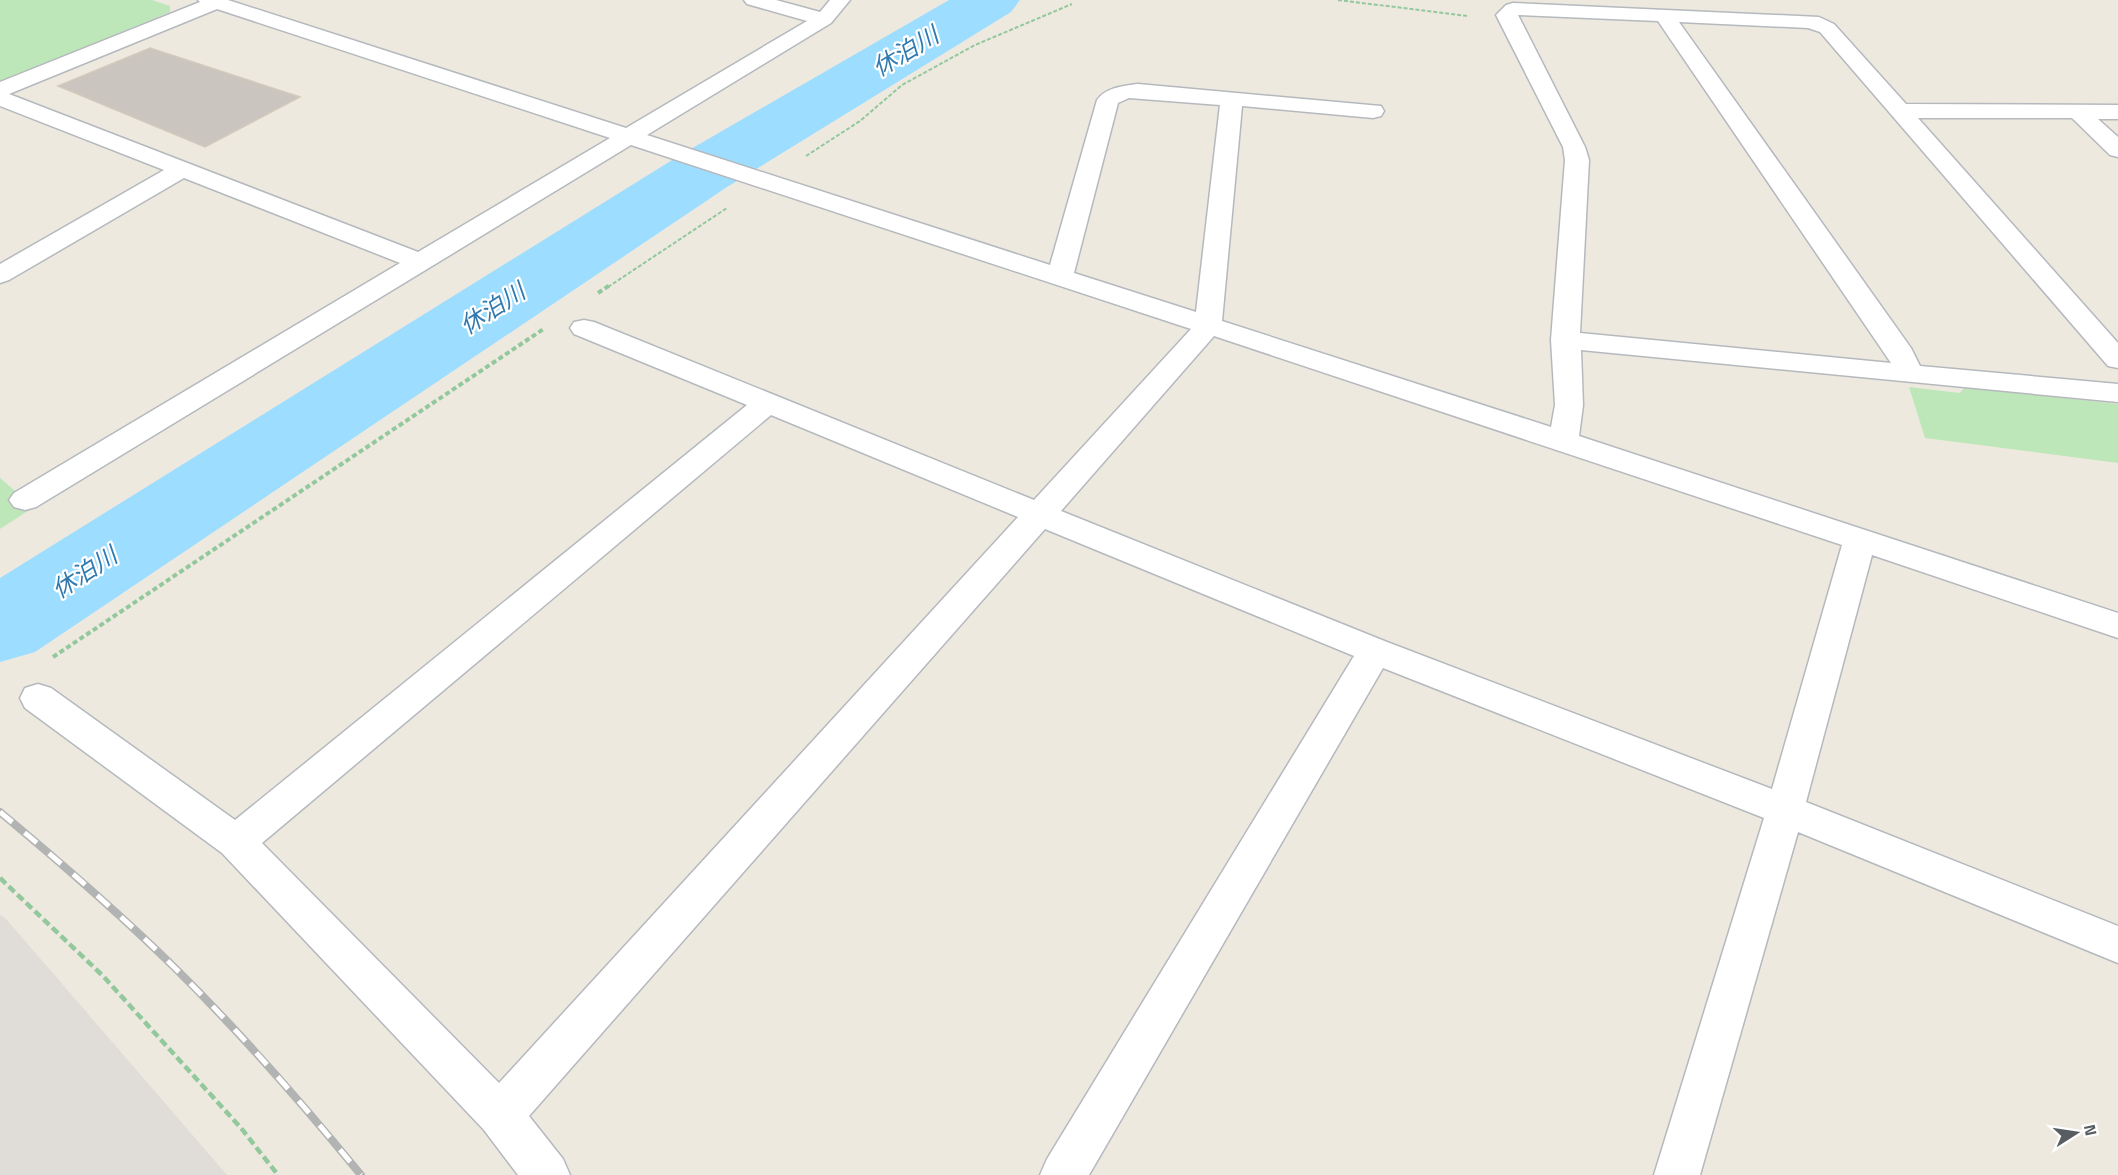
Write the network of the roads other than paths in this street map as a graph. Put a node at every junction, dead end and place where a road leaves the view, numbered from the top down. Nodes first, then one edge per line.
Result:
1 (754, 0) edge
2 (840, 0) edge
3 (212, 1) edge
4 (1664, 15) junction
5 (824, 19) junction
6 (0, 90) edge
7 (0, 98) edge
8 (1232, 99) junction
9 (1373, 111) dead end
10 (1899, 111) junction
11 (2078, 112) junction
12 (2118, 112) edge
13 (631, 137) junction
14 (2118, 150) edge
15 (182, 170) junction
16 (422, 263) junction
17 (0, 275) edge
18 (1060, 277) junction
19 (573, 322) road end
20 (1208, 327) junction
21 (1565, 340) junction
22 (2118, 360) edge
23 (1910, 373) junction
24 (2118, 393) edge
25 (768, 403) junction
26 (1564, 441) junction
27 (25, 500) dead end
28 (1040, 514) junction
29 (1860, 540) junction
30 (2118, 626) edge
31 (1375, 651) junction
32 (38, 698) dead end
33 (1785, 810) junction
34 (236, 842) junction
35 (2118, 945) edge
36 (500, 1115) junction
37 (547, 1175) edge
38 (1063, 1175) edge
39 (1677, 1175) edge

1 - 5 street
2 - 5 street
3 - 6 street
3 - 13 street
4 - 10 street
4 - 21 street
4 - 23 street
5 - 13 street
7 - 15 street
8 - 9 street
8 - 18 street
8 - 20 street
10 - 11 street
10 - 22 street
11 - 12 street
11 - 14 street
13 - 16 street
13 - 18 street
15 - 16 street
15 - 17 street
16 - 27 street
18 - 20 street
19 - 25 street
20 - 26 street
20 - 28 street
21 - 23 street
21 - 26 street
23 - 24 street
25 - 28 street
25 - 34 street
26 - 29 street
28 - 31 street
28 - 36 street
29 - 30 street
29 - 33 street
31 - 33 street
31 - 38 street
32 - 34 street
33 - 35 street
33 - 39 street
34 - 36 street
36 - 37 street

